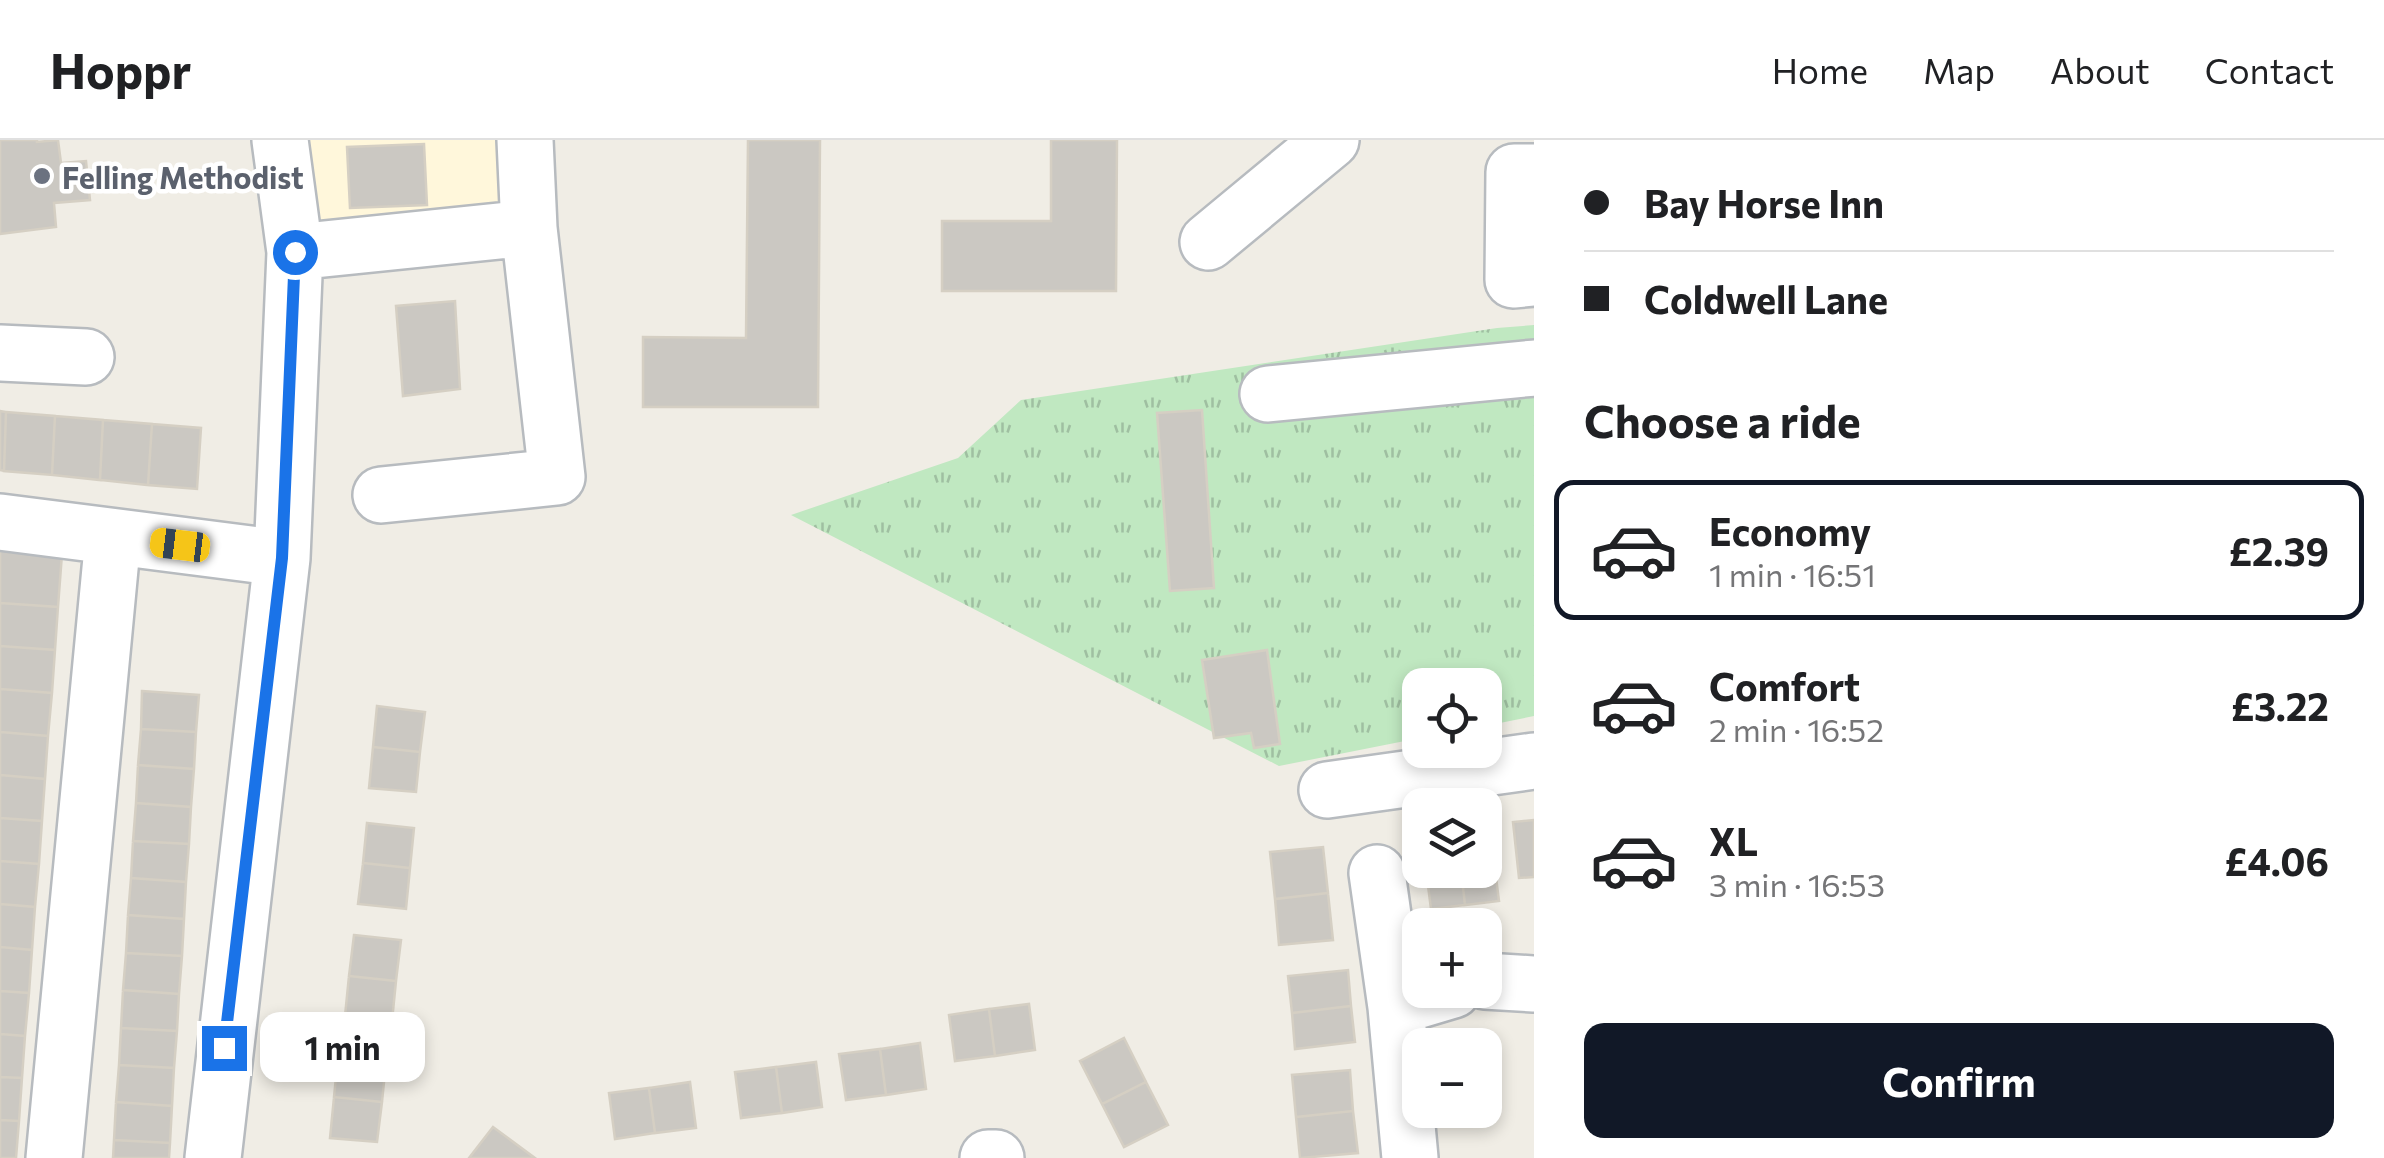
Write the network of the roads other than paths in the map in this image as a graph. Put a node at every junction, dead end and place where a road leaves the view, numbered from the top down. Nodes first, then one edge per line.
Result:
1 (280, 140) edge
2 (525, 140) edge
3 (1331, 140) edge
4 (1534, 172) edge
5 (529, 228) junction
6 (1208, 242) dead end
7 (295, 252) junction
8 (1534, 278) edge
9 (0, 352) edge
10 (86, 357) dead end
11 (1534, 368) edge
12 (1268, 394) dead end
13 (381, 495) dead end
14 (0, 522) edge
15 (112, 536) junction
16 (282, 558) junction
17 (1534, 761) edge
18 (1327, 790) dead end
19 (1377, 873) dead end
20 (1502, 981) edge
21 (1534, 984) edge
22 (1402, 1005) edge
23 (1396, 1007) junction
24 (54, 1158) edge
25 (212, 1158) edge
26 (988, 1158) edge
27 (996, 1158) edge
28 (1410, 1158) edge

1 - 7 street
2 - 5 street
3 - 6 street
4 - 8 street
5 - 7 street
5 - 13 street
7 - 16 street
9 - 10 street
11 - 12 street
14 - 15 street
15 - 16 street
15 - 24 street
16 - 25 street
17 - 18 street
19 - 23 street
20 - 21 street
22 - 23 street
23 - 28 street
26 - 27 street

